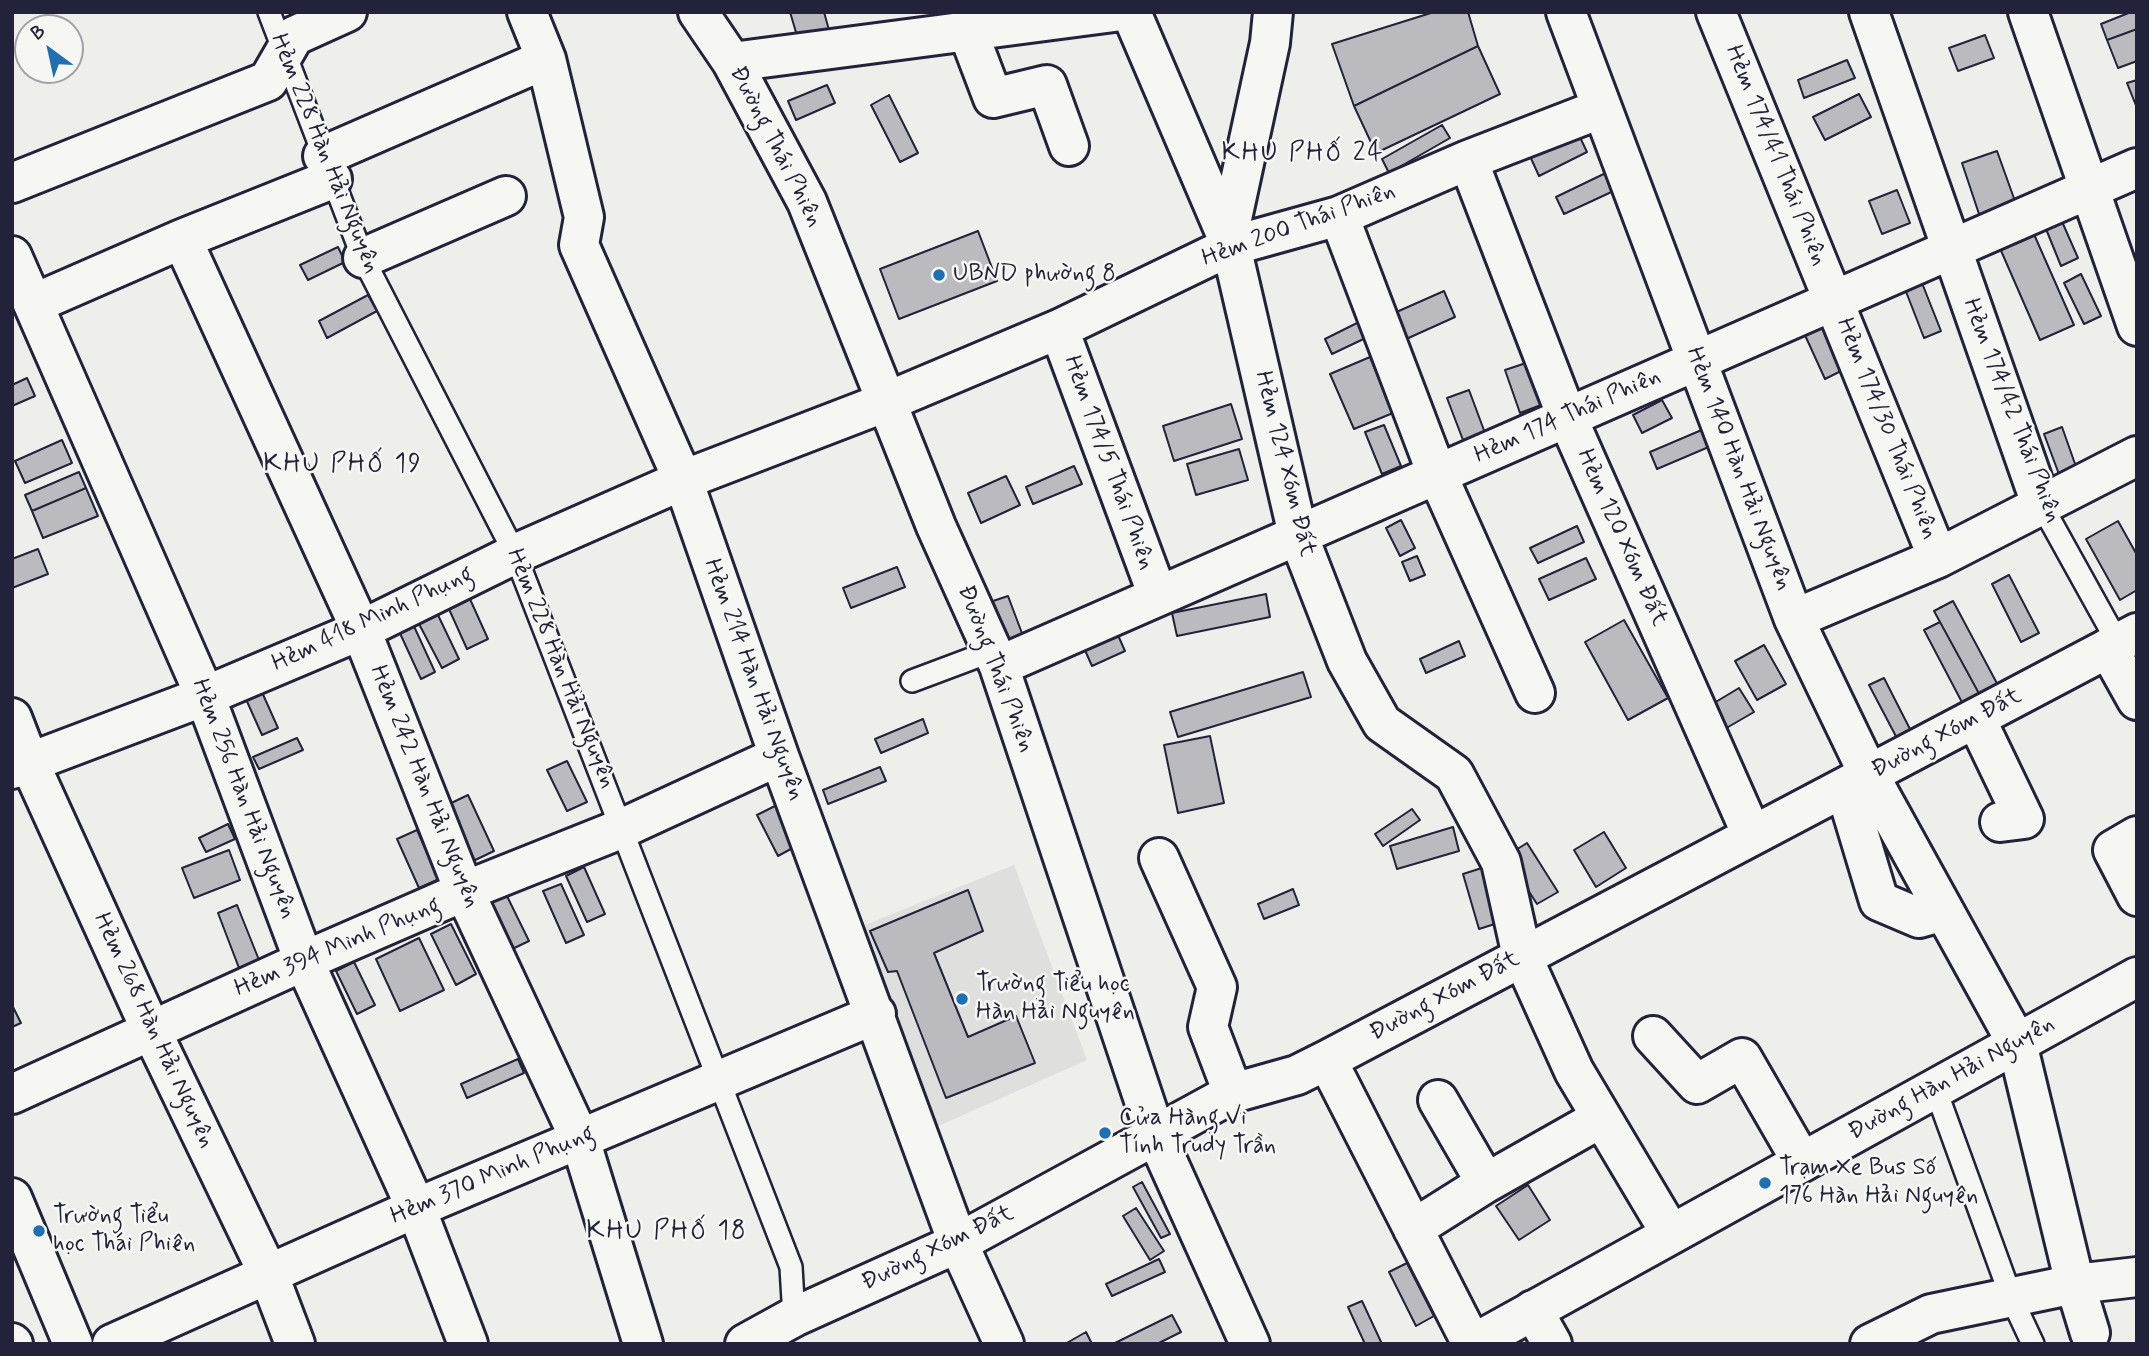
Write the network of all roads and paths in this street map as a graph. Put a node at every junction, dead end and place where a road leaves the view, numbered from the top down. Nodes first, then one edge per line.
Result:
1 (268, 12) edge
2 (347, 12) edge
3 (527, 12) edge
4 (698, 12) edge
5 (1114, 12) edge
6 (1131, 12) edge
7 (1273, 12) edge
8 (1566, 12) edge
9 (1716, 12) edge
10 (1869, 12) edge
11 (2028, 12) edge
12 (1054, 16) edge
13 (968, 32) junction
14 (283, 55) junction
15 (546, 59) junction
16 (732, 62) junction
17 (1600, 109) junction
18 (1069, 146) dead end
19 (1468, 160) junction
20 (328, 168) junction
21 (2137, 168) edge
22 (12, 183) edge
23 (2088, 190) junction
24 (506, 196) dead end
25 (1339, 216) junction
26 (182, 239) junction
27 (1230, 242) junction
28 (1950, 251) junction
29 (12, 257) edge
30 (363, 258) junction
31 (1835, 300) junction
32 (33, 304) junction
33 (2137, 326) edge
34 (1059, 329) junction
35 (1698, 360) junction
36 (886, 402) junction
37 (1567, 417) junction
38 (2137, 456) edge
39 (1437, 474) junction
40 (682, 480) junction
41 (2041, 503) junction
42 (1298, 535) junction
43 (515, 554) junction
44 (1938, 558) junction
45 (1158, 596) junction
46 (1794, 618) junction
47 (361, 630) junction
48 (2121, 641) edge
49 (995, 658) junction
50 (912, 681) dead end
51 (1535, 693) dead end
52 (205, 696) junction
53 (2137, 700) edge
54 (12, 718) edge
55 (1976, 719) junction
56 (779, 756) junction
57 (21, 766) edge
58 (1857, 781) junction
59 (2000, 822) dead end
60 (623, 828) junction
61 (1752, 835) junction
62 (2137, 836) edge
63 (1159, 859) dead end
64 (465, 893) junction
65 (2137, 896) edge
66 (1944, 911) junction
67 (1522, 956) junction
68 (304, 961) junction
69 (2137, 977) edge
70 (876, 1014) junction
71 (151, 1030) junction
72 (1653, 1036) dead end
73 (2017, 1043) junction
74 (1327, 1060) junction
75 (718, 1083) junction
76 (1935, 1088) junction
77 (1233, 1093) junction
78 (12, 1094) edge
79 (1438, 1100) dead end
80 (1601, 1118) junction
81 (1156, 1136) junction
82 (580, 1139) junction
83 (1802, 1162) junction
84 (1486, 1183) junction
85 (12, 1198) edge
86 (416, 1208) junction
87 (1413, 1229) junction
88 (1671, 1234) junction
89 (958, 1243) junction
90 (268, 1273) junction
91 (2137, 1277) edge
92 (2075, 1284) junction
93 (2011, 1297) junction
94 (1534, 1310) junction
95 (799, 1331) edge
96 (2090, 1333) dead end
97 (74, 1344) edge
98 (112, 1344) edge
99 (295, 1344) edge
100 (468, 1344) edge
101 (643, 1344) edge
102 (745, 1344) edge
103 (1004, 1344) edge
104 (1250, 1344) edge
105 (1473, 1344) edge
106 (1552, 1344) edge
107 (1870, 1344) edge
108 (2033, 1344) edge

1 - 14 lane, Hẻm 228 Hàn Hải Nguyên
2 - 14 street
3 - 15 street, Hẻm 214 Hàn Hải Nguyên
4 - 16 street, Đường Thái Phiên
5 - 12 street
6 - 27 street, Hẻm 124 Xóm Đất
7 - 27 street
8 - 17 street, Hẻm 140 Hàn Hải Nguyên
9 - 31 street, Hẻm 174/41 Thái Phiên
10 - 28 street, Hẻm 174/42 Thái Phiên
11 - 23 street
12 - 13 street
13 - 16 street
13 - 18 street
14 - 20 lane, Hẻm 228 Hàn Hải Nguyên
14 - 22 street
15 - 20 street
15 - 40 street, Hẻm 214 Hàn Hải Nguyên
16 - 36 street, Đường Thái Phiên
17 - 19 street, Hẻm 200 Thái Phiên
17 - 35 street, Hẻm 140 Hàn Hải Nguyên
19 - 25 street, Hẻm 200 Thái Phiên
19 - 37 street, Hẻm 120 Xóm Đất
20 - 26 street
20 - 30 lane, Hẻm 228 Hàn Hải Nguyên
21 - 23 street, Hẻm 174 Thái Phiên
23 - 28 street, Hẻm 174 Thái Phiên
23 - 33 street
24 - 30 street
25 - 27 street, Hẻm 200 Thái Phiên
25 - 39 street
26 - 32 street
26 - 47 street, Hẻm 242 Hàn Hải Nguyên
27 - 34 street, Hẻm 200 Thái Phiên
27 - 42 street, Hẻm 124 Xóm Đất
28 - 31 street, Hẻm 174 Thái Phiên
28 - 41 street, Hẻm 174/42 Thái Phiên
29 - 32 street, Hẻm 256 Hàn Hải Nguyên
30 - 43 lane, Hẻm 228 Hàn Hải Nguyên
31 - 35 street, Hẻm 174 Thái Phiên
31 - 44 street, Hẻm 174/30 Thái Phiên
32 - 52 street, Hẻm 256 Hàn Hải Nguyên
34 - 36 street, Hẻm 200 Thái Phiên
34 - 45 street, Hẻm 174/5 Thái Phiên
35 - 37 street, Hẻm 174 Thái Phiên
35 - 46 street, Hẻm 140 Hàn Hải Nguyên
36 - 40 street, Hẻm 418 Minh Phụng
36 - 49 street, Đường Thái Phiên
37 - 39 street, Hẻm 174 Thái Phiên
37 - 61 street, Hẻm 120 Xóm Đất
38 - 41 street
39 - 42 street, Hẻm 174 Thái Phiên
39 - 51 street
40 - 43 street, Hẻm 418 Minh Phụng
40 - 56 street, Hẻm 214 Hàn Hải Nguyên
41 - 44 street
41 - 48 lane, Hẻm 174/42 Thái Phiên
42 - 45 street, Hẻm 174 Thái Phiên
42 - 67 street, Hẻm 124 Xóm Đất
43 - 47 street, Hẻm 418 Minh Phụng
43 - 60 lane, Hẻm 228 Hàn Hải Nguyên
44 - 46 street
45 - 49 street, Hẻm 174 Thái Phiên
46 - 58 street, Hẻm 140 Hàn Hải Nguyên
47 - 52 street, Hẻm 418 Minh Phụng
47 - 64 street, Hẻm 242 Hàn Hải Nguyên
48 - 53 street
48 - 55 street, Đường Xóm Đất
49 - 50 lane
49 - 81 street, Đường Thái Phiên
52 - 57 street, Hẻm 418 Minh Phụng
52 - 68 street, Hẻm 256 Hàn Hải Nguyên
54 - 57 street, Hẻm 268 Hàn Hải Nguyên
55 - 58 street, Đường Xóm Đất
55 - 59 street
56 - 60 street, Hẻm 394 Minh Phụng
56 - 70 street, Hẻm 214 Hàn Hải Nguyên
57 - 71 street, Hẻm 268 Hàn Hải Nguyên
58 - 61 street, Đường Xóm Đất
58 - 66 street, Hẻm 140 Hàn Hải Nguyên
58 - 66 street, Hẻm 140 Hàn Hải Nguyên
60 - 64 street, Hẻm 394 Minh Phụng
60 - 75 lane, Hẻm 228 Hàn Hải Nguyên
61 - 67 street, Đường Xóm Đất
62 - 65 street
63 - 77 street
64 - 68 street, Hẻm 394 Minh Phụng
64 - 82 street, Hẻm 242 Hàn Hải Nguyên
66 - 73 street, Hẻm 140 Hàn Hải Nguyên
67 - 74 street, Đường Xóm Đất
67 - 80 street, Hẻm 124 Xóm Đất
68 - 71 street, Hẻm 394 Minh Phụng
68 - 86 street, Hẻm 256 Hàn Hải Nguyên
69 - 73 street, Đường Hàn Hải Nguyên
70 - 75 street, Hẻm 370 Minh Phụng
70 - 89 street, Hẻm 214 Hàn Hải Nguyên
71 - 78 street, Hẻm 394 Minh Phụng
71 - 90 street, Hẻm 268 Hàn Hải Nguyên
72 - 83 street
73 - 76 street, Đường Hàn Hải Nguyên
73 - 92 street, Hẻm 140 Hàn Hải Nguyên
74 - 77 street, Đường Xóm Đất
74 - 87 street
75 - 82 street, Hẻm 370 Minh Phụng
75 - 95 lane, Hẻm 228 Hàn Hải Nguyên
76 - 83 street, Đường Hàn Hải Nguyên
76 - 93 lane
77 - 81 street, Đường Xóm Đất
79 - 84 street
80 - 84 street
80 - 88 street, Hẻm 124 Xóm Đất
81 - 89 street, Đường Xóm Đất
81 - 104 street, Đường Thái Phiên
82 - 86 street, Hẻm 370 Minh Phụng
82 - 101 street, Hẻm 242 Hàn Hải Nguyên
83 - 88 street, Đường Hàn Hải Nguyên
84 - 87 street
85 - 97 street
86 - 90 street, Hẻm 370 Minh Phụng
86 - 100 street, Hẻm 256 Hàn Hải Nguyên
87 - 105 street
88 - 94 street, Đường Hàn Hải Nguyên
89 - 95 street, Đường Xóm Đất
89 - 103 street, Hẻm 214 Hàn Hải Nguyên
90 - 98 street, Hẻm 370 Minh Phụng
90 - 99 street, Hẻm 268 Hàn Hải Nguyên
91 - 92 street
92 - 93 street
92 - 96 street, Hẻm 140 Hàn Hải Nguyên
93 - 107 street
93 - 108 lane
94 - 105 street, Đường Hàn Hải Nguyên
94 - 106 street
95 - 102 street, Đường Xóm Đất

